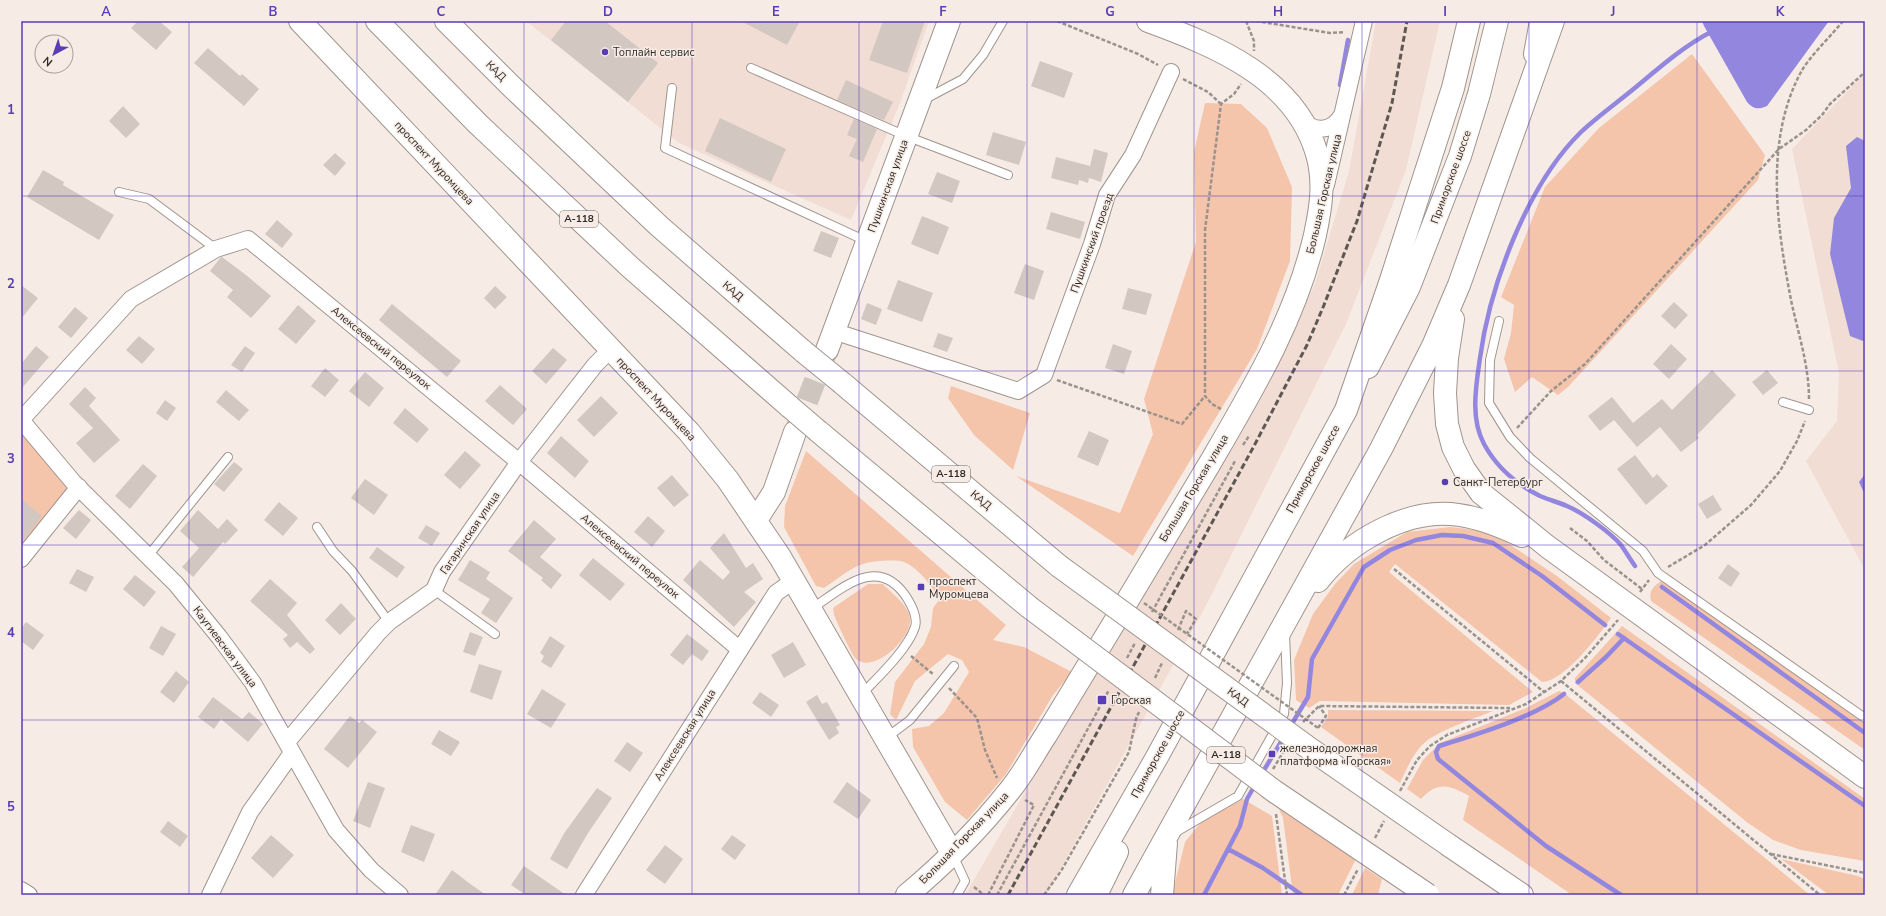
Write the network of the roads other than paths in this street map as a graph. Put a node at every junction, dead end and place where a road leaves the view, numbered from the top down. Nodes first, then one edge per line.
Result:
1 (300, 21) edge
2 (377, 21) edge
3 (446, 21) edge
4 (949, 21) edge
5 (1003, 21) edge
6 (1148, 21) edge
7 (1469, 21) edge
8 (1497, 21) edge
9 (1541, 21) edge
10 (1553, 21) edge
11 (1363, 26) edge
12 (751, 68) dead end
13 (1171, 72) road end
14 (1529, 83) junction
15 (672, 88) dead end
16 (921, 96) junction
17 (1342, 115) junction
18 (1301, 118) junction
19 (906, 136) junction
20 (1008, 175) dead end
21 (119, 192) dead end
22 (1322, 202) junction
23 (867, 241) junction
24 (216, 249) junction
25 (1459, 284) junction
26 (1499, 321) dead end
27 (830, 341) joint
28 (610, 350) junction
29 (1783, 402) dead end
30 (1346, 410) junction
31 (1810, 410) road end
32 (21, 420) edge
33 (795, 432) tunnel mouth
34 (228, 457) dead end
35 (519, 462) junction
36 (79, 487) junction
37 (756, 520) junction
38 (317, 527) dead end
39 (1548, 547) junction
40 (148, 556) junction
41 (21, 559) edge
42 (793, 581) junction
43 (434, 590) junction
44 (810, 610) junction
45 (389, 622) junction
46 (1284, 625) junction
47 (495, 634) dead end
48 (739, 649) junction
49 (954, 666) dead end
50 (861, 696) junction
51 (1865, 718) edge
52 (886, 738) junction
53 (290, 747) junction
54 (1157, 757) junction
55 (1865, 777) edge
56 (1166, 838) junction
57 (952, 853) junction
58 (21, 890) edge
59 (29, 895) edge
60 (210, 895) edge
61 (400, 895) edge
62 (584, 895) edge
63 (907, 895) edge
64 (957, 895) edge
65 (1078, 895) edge
66 (1096, 895) edge
67 (1134, 895) edge
68 (1162, 895) edge
69 (1428, 895) edge
70 (1522, 895) edge

1 - 28 main road, проспект Муромцева
2 - 69 main road, А-118, bridge
3 - 70 main road, КАД / А-118, bridge
4 - 16 main road, Пушкинская улица
5 - 16 lane
6 - 18 main road
7 - 30 main road
8 - 30 main road, Приморское шоссе
9 - 14 main road
10 - 14 main road
11 - 17 street, Большая Горская улица
12 - 19 lane
13 - 27 street, Пушкинский проезд
14 - 25 main road
15 - 23 lane
16 - 19 main road, Пушкинская улица
17 - 18 street
17 - 22 street, Большая Горская улица
18 - 22 main road
19 - 20 lane
19 - 23 main road, Пушкинская улица
21 - 24 lane
22 - 57 main road, Большая Горская улица
23 - 27 main road, Пушкинская улица
24 - 32 street, Алексеевский переулок
24 - 35 street, Алексеевский переулок
25 - 39 main road
25 - 46 main road
26 - 51 lane
28 - 35 street, Гагаринская улица
28 - 37 main road, проспект Муромцева
29 - 31 lane
30 - 54 main road, Приморское шоссе
32 - 36 street, Каугиевская улица
33 - 37 main road
34 - 40 lane
35 - 43 street, Гагаринская улица
35 - 48 street, Алексеевский переулок
36 - 40 street, Каугиевская улица
36 - 41 street
37 - 42 main road, проспект Муромцева
38 - 45 lane
39 - 46 main road
39 - 55 main road
40 - 53 street, Каугиевская улица
42 - 44 main road, проспект Муромцева
42 - 48 street, Алексеевская улица
43 - 45 street
43 - 47 lane
44 - 50 main road, проспект Муромцева
44 - 50 lane
45 - 53 street
46 - 56 main road
46 - 56 lane
48 - 62 street, Алексеевская улица
49 - 52 lane
50 - 52 main road, проспект Муромцева
52 - 57 main road, проспект Муромцева
53 - 60 street
53 - 61 street, Каугиевская улица
54 - 65 main road, Приморское шоссе
54 - 66 main road
56 - 67 main road
56 - 68 main road
57 - 63 main road, Большая Горская улица
57 - 64 lane
58 - 59 street

